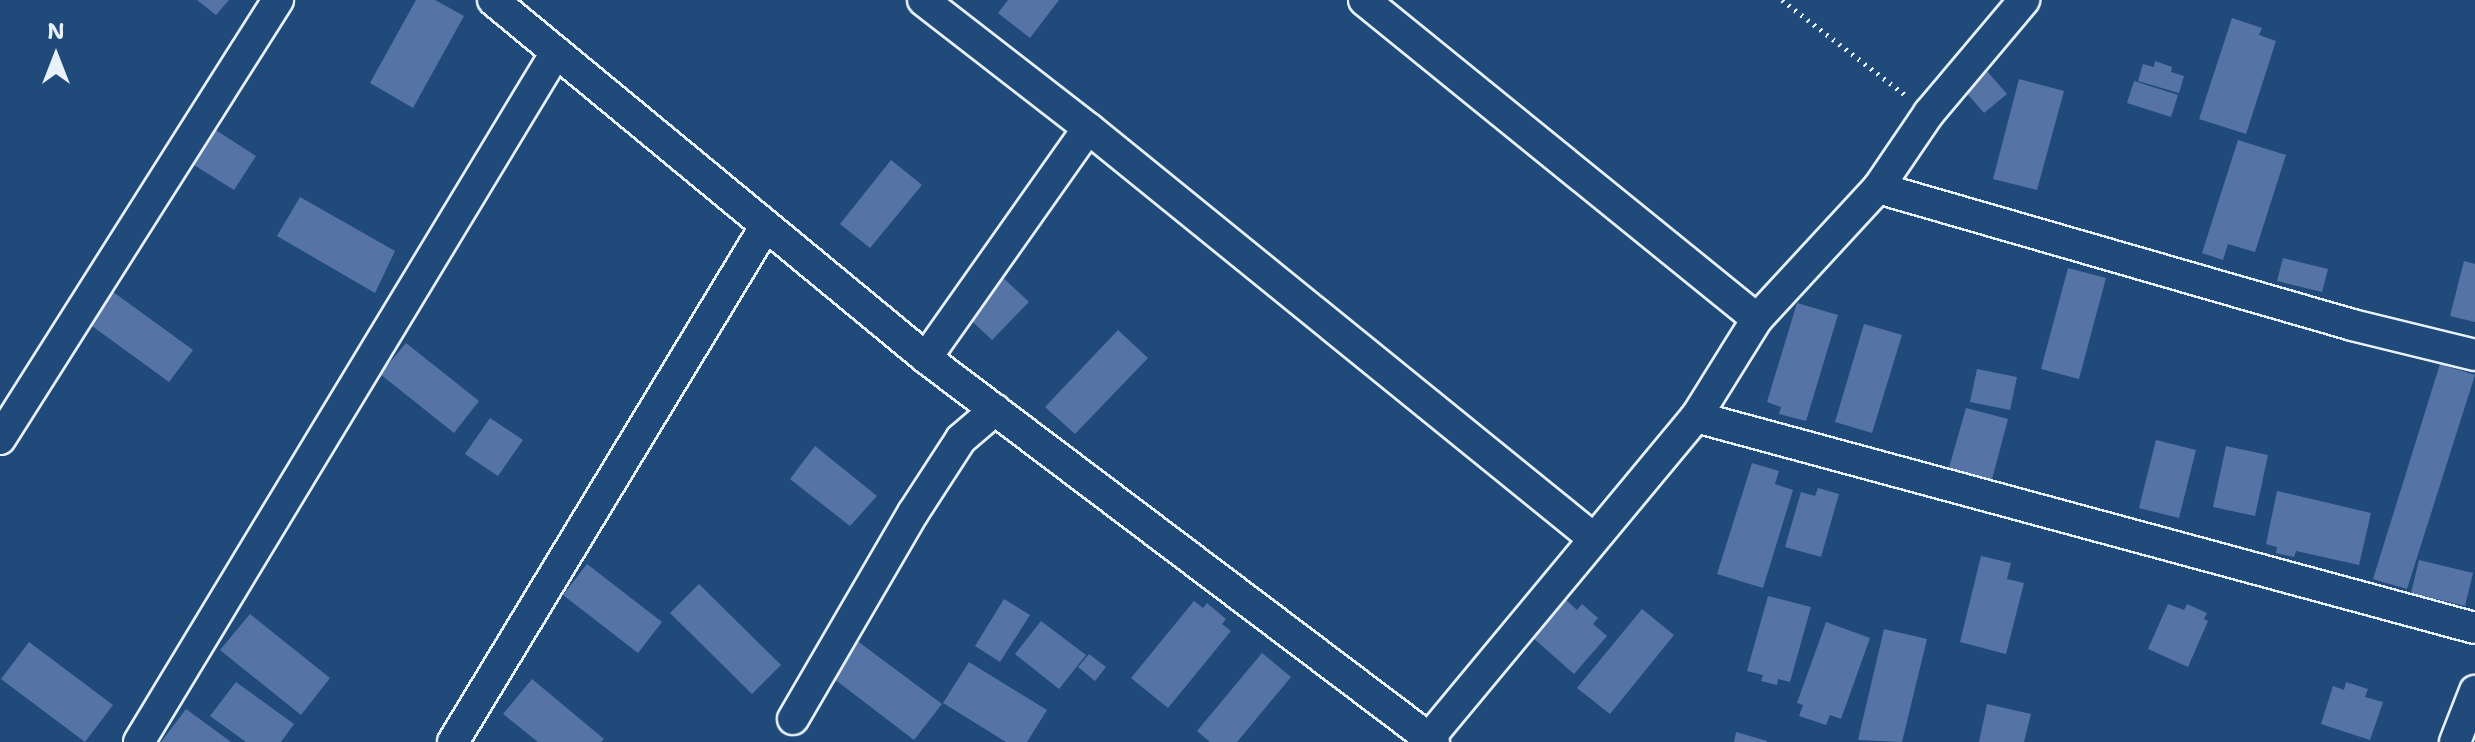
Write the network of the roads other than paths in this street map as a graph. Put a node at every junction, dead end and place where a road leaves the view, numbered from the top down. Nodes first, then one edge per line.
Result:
1 (278, 0) edge
2 (493, 0) edge
3 (923, 0) edge
4 (1364, 0) edge
5 (2024, 0) edge
6 (555, 54) junction
7 (1088, 128) junction
8 (1878, 188) junction
9 (765, 227) junction
10 (1757, 319) junction
11 (2475, 355) edge
12 (926, 358) junction
13 (995, 410) junction
14 (1696, 417) junction
15 (0, 439) edge
16 (1593, 538) junction
17 (2475, 628) edge
18 (2475, 691) edge
19 (793, 719) dead end
20 (1432, 740) edge
21 (139, 742) edge
22 (453, 742) edge
23 (2455, 742) edge

1 - 15 street
2 - 6 street
3 - 7 street
4 - 10 street
5 - 8 street
6 - 9 street
6 - 21 street
7 - 12 street
7 - 16 street
8 - 10 street
8 - 11 street
9 - 12 street
9 - 22 street
10 - 14 street
12 - 13 street
13 - 19 street
13 - 20 street
14 - 16 street
14 - 17 street
16 - 20 street
18 - 23 street

